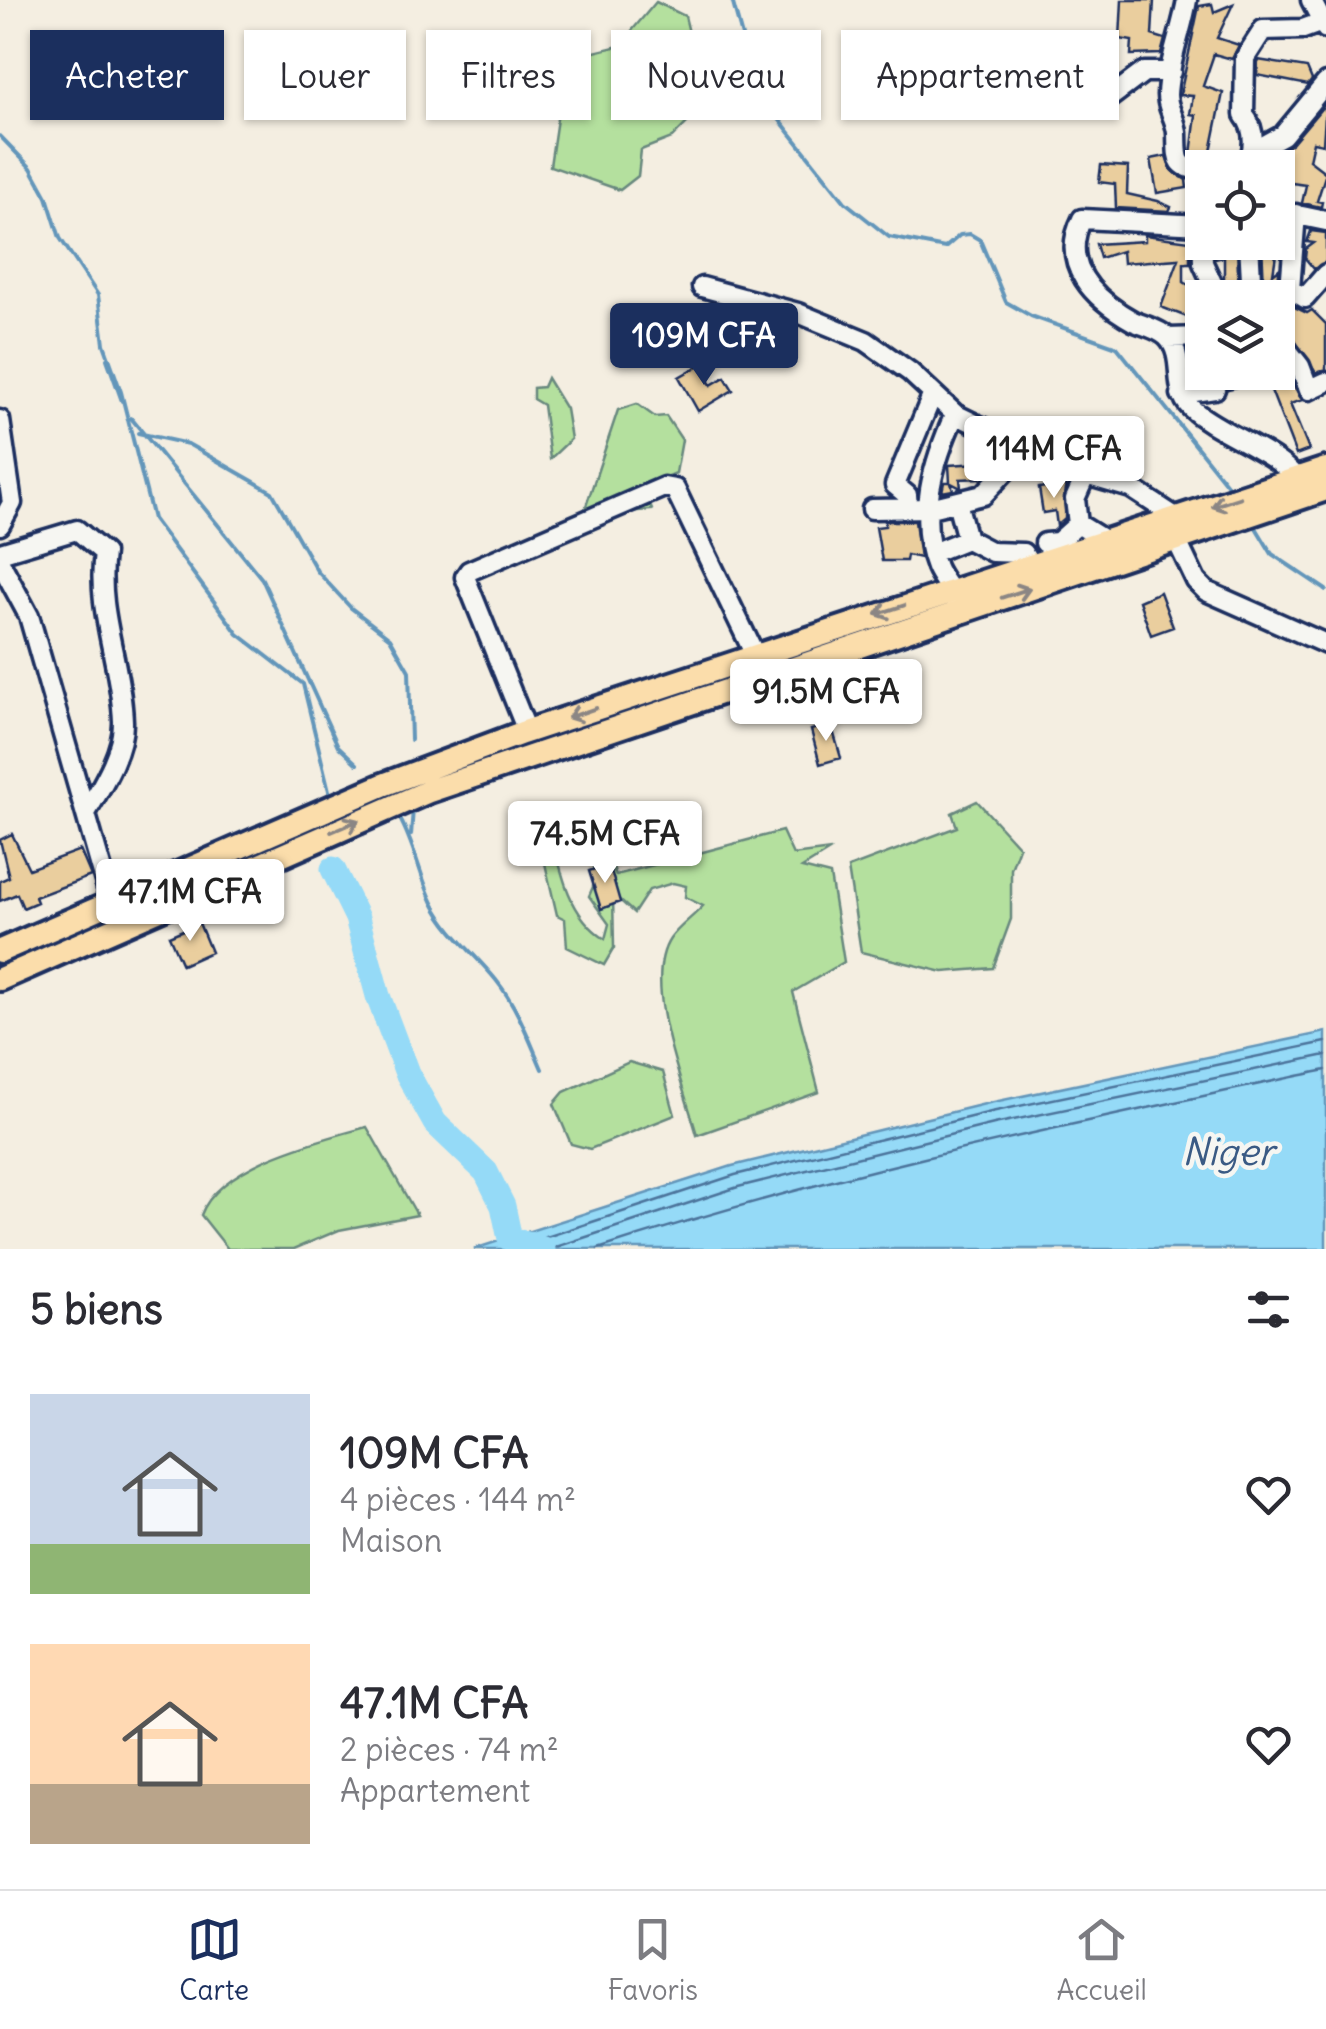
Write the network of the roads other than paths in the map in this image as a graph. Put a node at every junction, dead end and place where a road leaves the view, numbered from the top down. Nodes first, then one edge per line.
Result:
1 (1187, 0) edge
2 (1311, 0) edge
3 (1324, 25) edge
4 (1171, 72) junction
5 (1326, 83) edge
6 (1119, 91) edge
7 (1251, 150) edge
8 (1263, 150) edge
9 (1185, 167) edge
10 (1295, 213) edge
11 (1324, 216) edge
12 (1289, 260) edge
13 (1326, 274) edge
14 (1211, 280) edge
15 (702, 287) dead end
16 (1168, 338) junction
17 (1185, 338) edge
18 (1295, 360) edge
19 (1326, 382) edge
20 (1208, 390) edge
21 (1181, 394) junction
22 (932, 396) junction
23 (955, 414) junction
24 (0, 420) edge
25 (1025, 450) junction
26 (1326, 469) edge
27 (1086, 474) junction
28 (1309, 488) edge
29 (957, 502) junction
30 (872, 508) dead end
31 (908, 508) junction
32 (930, 508) junction
33 (1078, 524) junction
34 (0, 526) edge
35 (1182, 526) junction
36 (967, 540) junction
37 (1104, 540) junction
38 (1045, 543) dead end
39 (0, 553) edge
40 (932, 553) junction
41 (0, 562) edge
42 (1031, 566) junction
43 (956, 601) junction
44 (1326, 644) edge
45 (754, 655) junction
46 (650, 702) junction
47 (527, 739) junction
48 (86, 813) junction
49 (141, 891) junction
50 (111, 902) junction
51 (152, 914) junction
52 (0, 951) edge
53 (0, 979) edge

1 - 4 street
2 - 3 street
3 - 7 street
4 - 6 street
4 - 9 street
5 - 8 street
10 - 11 street
12 - 13 street
14 - 16 street
15 - 22 street
16 - 17 street
16 - 21 street
18 - 19 street
20 - 21 street
21 - 28 street
22 - 23 street
22 - 31 street
23 - 25 street
23 - 32 street
24 - 34 street
25 - 27 street
25 - 29 street
26 - 28 main road
27 - 33 street
27 - 35 street
28 - 35 main road
29 - 32 street
29 - 36 street
30 - 31 street
31 - 32 street
32 - 40 street
33 - 37 street
33 - 38 street
35 - 37 main road
43 -> 35 main road
35 - 44 street
36 - 40 street
36 - 42 street
37 - 42 main road
39 - 48 street
40 - 43 street
41 - 48 street
42 - 43 main road
43 -> 45 main road
43 - 46 main road
45 - 46 main road
45 - 47 street
46 - 47 main road
47 - 49 main road
51 -> 47 main road
48 - 50 street
49 - 50 main road
49 - 51 main road
50 - 52 main road
51 - 53 main road

